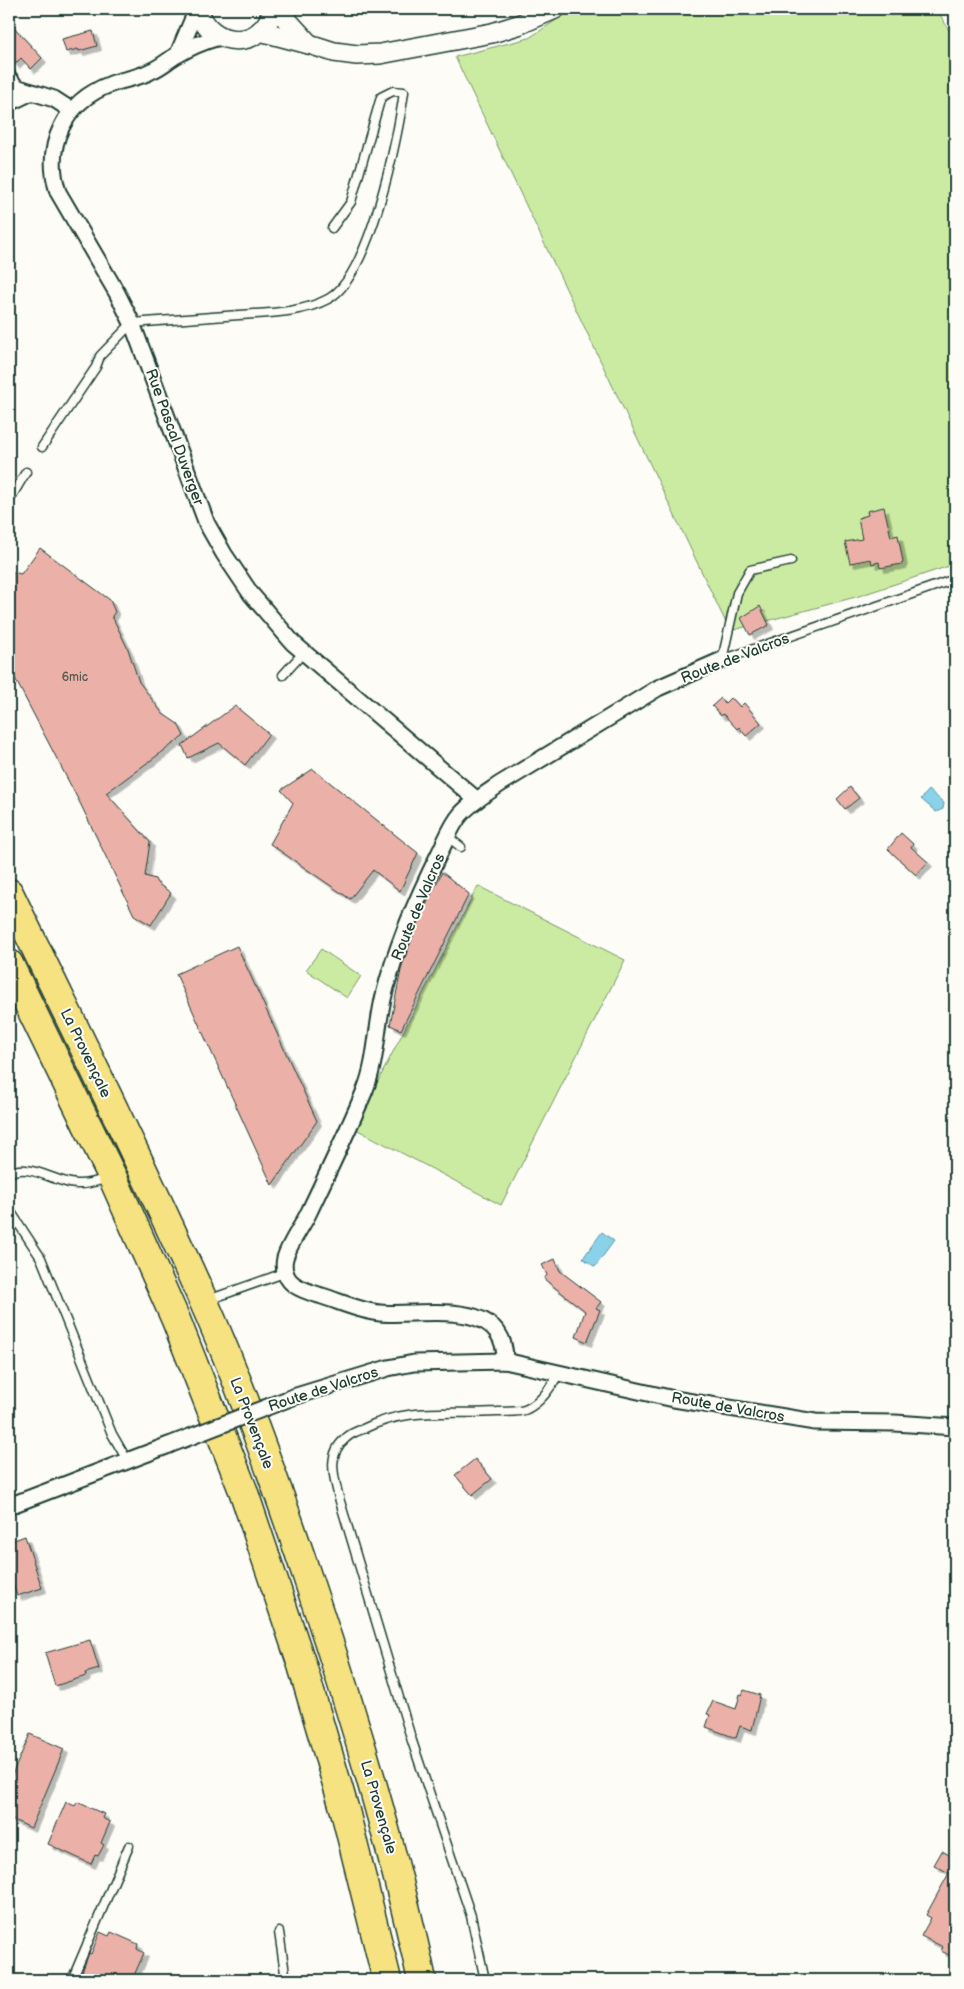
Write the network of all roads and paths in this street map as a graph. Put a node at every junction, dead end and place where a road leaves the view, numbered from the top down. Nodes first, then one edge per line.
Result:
1 (197, 9) edge
2 (275, 9) edge
3 (555, 9) edge
4 (260, 31) junction
5 (219, 36) junction
6 (309, 44) junction
7 (178, 54) junction
8 (9, 78) edge
9 (32, 92) junction
10 (9, 103) edge
11 (71, 110) junction
12 (332, 228) dead end
13 (132, 323) junction
14 (42, 447) dead end
15 (26, 472) dead end
16 (9, 501) edge
17 (791, 561) dead end
18 (955, 579) edge
19 (304, 652) junction
20 (722, 660) junction
21 (283, 675) dead end
22 (477, 800) junction
23 (448, 837) junction
24 (461, 847) dead end
25 (9, 893) edge
26 (9, 964) edge
27 (9, 976) edge
28 (83, 1113) junction
29 (9, 1173) edge
30 (112, 1176) junction
31 (9, 1209) edge
32 (284, 1273) junction
33 (204, 1302) junction
34 (505, 1361) junction
35 (560, 1372) junction
36 (955, 1428) edge
37 (127, 1460) junction
38 (9, 1506) edge
39 (129, 1846) dead end
40 (279, 1932) dead end
41 (72, 1980) edge
42 (286, 1980) edge
43 (387, 1980) edge
44 (422, 1980) edge
45 (485, 1980) edge

1 - 5 street
1 - 7 street
2 - 4 street
2 - 6 street
3 - 6 street
4 - 5 street
4 - 6 street
5 - 7 street, Rue Pascal Duverger
7 - 11 street, Rue Pascal Duverger
8 - 9 street
9 - 10 street
9 - 11 street
11 - 13 street, Rue Pascal Duverger
12 - 13 lane
13 - 14 lane
13 - 19 street, Rue Pascal Duverger
15 - 16 lane
17 - 20 lane
18 - 20 lane, Route de Valcros
19 - 21 lane
19 - 22 street, Rue Pascal Duverger
20 - 22 street, Route de Valcros
22 - 23 street, Route de Valcros
23 - 24 lane
23 - 32 street, Route de Valcros
25 - 33 highway, La Provençale
26 - 28 highway, La Provençale
27 - 28 highway
28 - 30 highway, La Provençale
29 - 30 lane
30 - 43 highway, La Provençale
31 - 37 lane
32 - 33 lane
32 - 34 street
33 - 44 highway, La Provençale
34 - 35 street, Route de Valcros
34 - 37 street, Route de Valcros, bridge
35 - 36 street, Route de Valcros
35 - 45 lane
37 - 38 street, Route de Valcros
39 - 41 lane
40 - 42 lane

